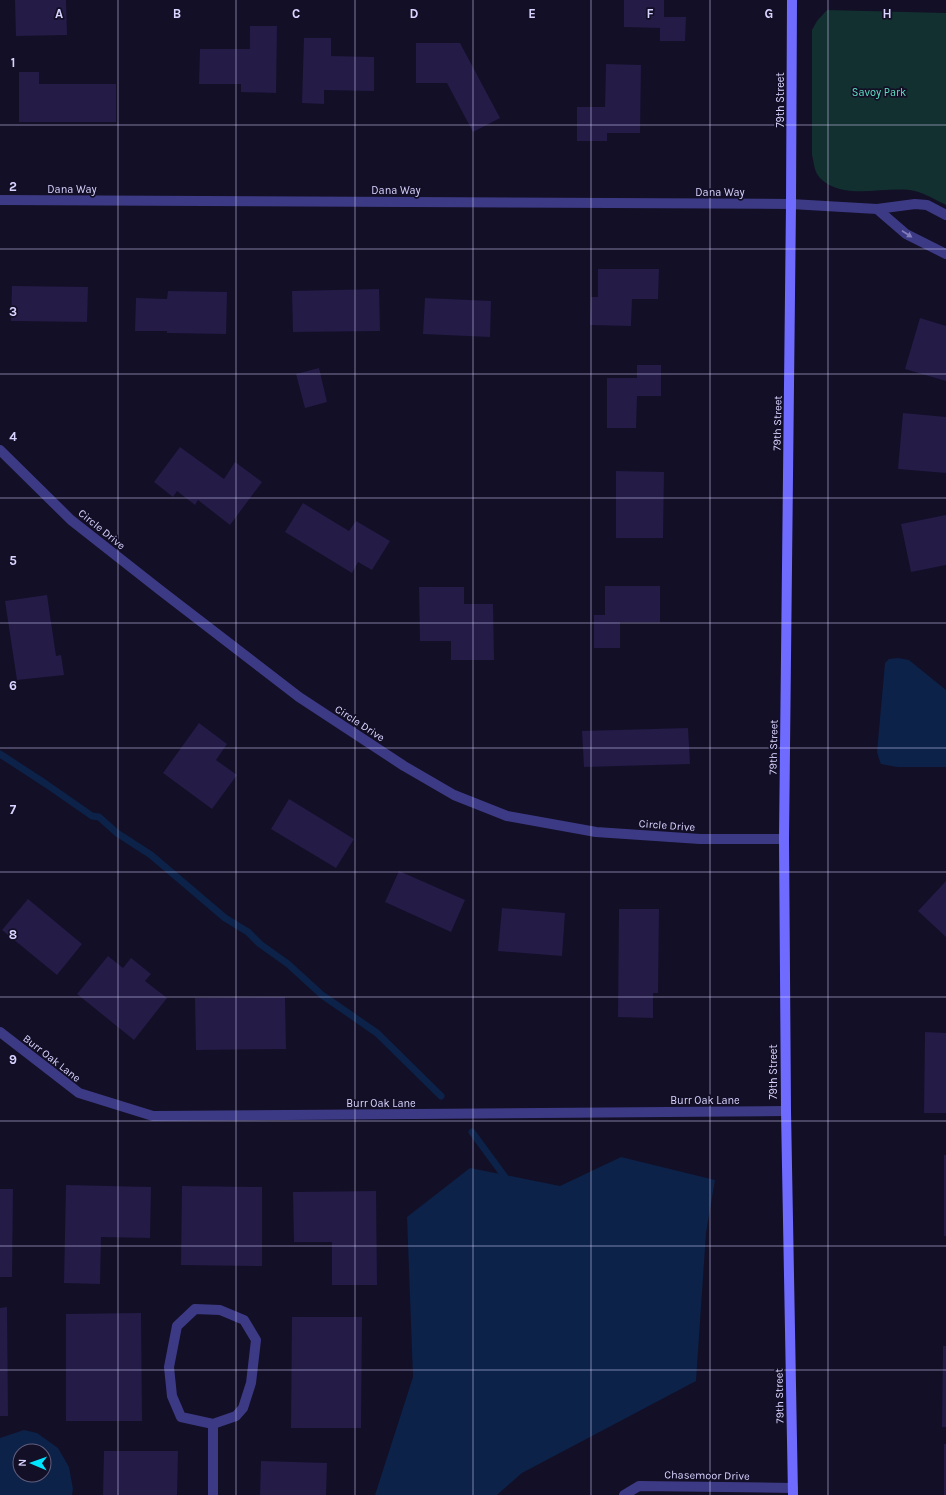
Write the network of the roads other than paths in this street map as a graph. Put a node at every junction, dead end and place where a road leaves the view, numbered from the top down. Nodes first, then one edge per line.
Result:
1 (792, 0) edge
2 (0, 200) edge
3 (791, 204) junction
4 (877, 210) junction
5 (946, 215) edge
6 (946, 254) edge
7 (0, 450) edge
8 (784, 839) junction
9 (0, 1032) edge
10 (786, 1111) junction
11 (214, 1424) junction
12 (793, 1492) edge
13 (213, 1495) edge
14 (624, 1495) edge

1 - 3 street, 79th Street
2 - 3 street, Dana Way
3 - 4 street, Dana Way
3 - 8 street, 79th Street
4 - 5 street, Dana Way
4 -> 6 street
7 - 8 street, Circle Drive
8 - 10 street, 79th Street
9 - 10 street, Burr Oak Lane
10 - 12 street, 79th Street
11 - 11 street
11 - 13 street
12 - 14 street, Chasemoor Drive

